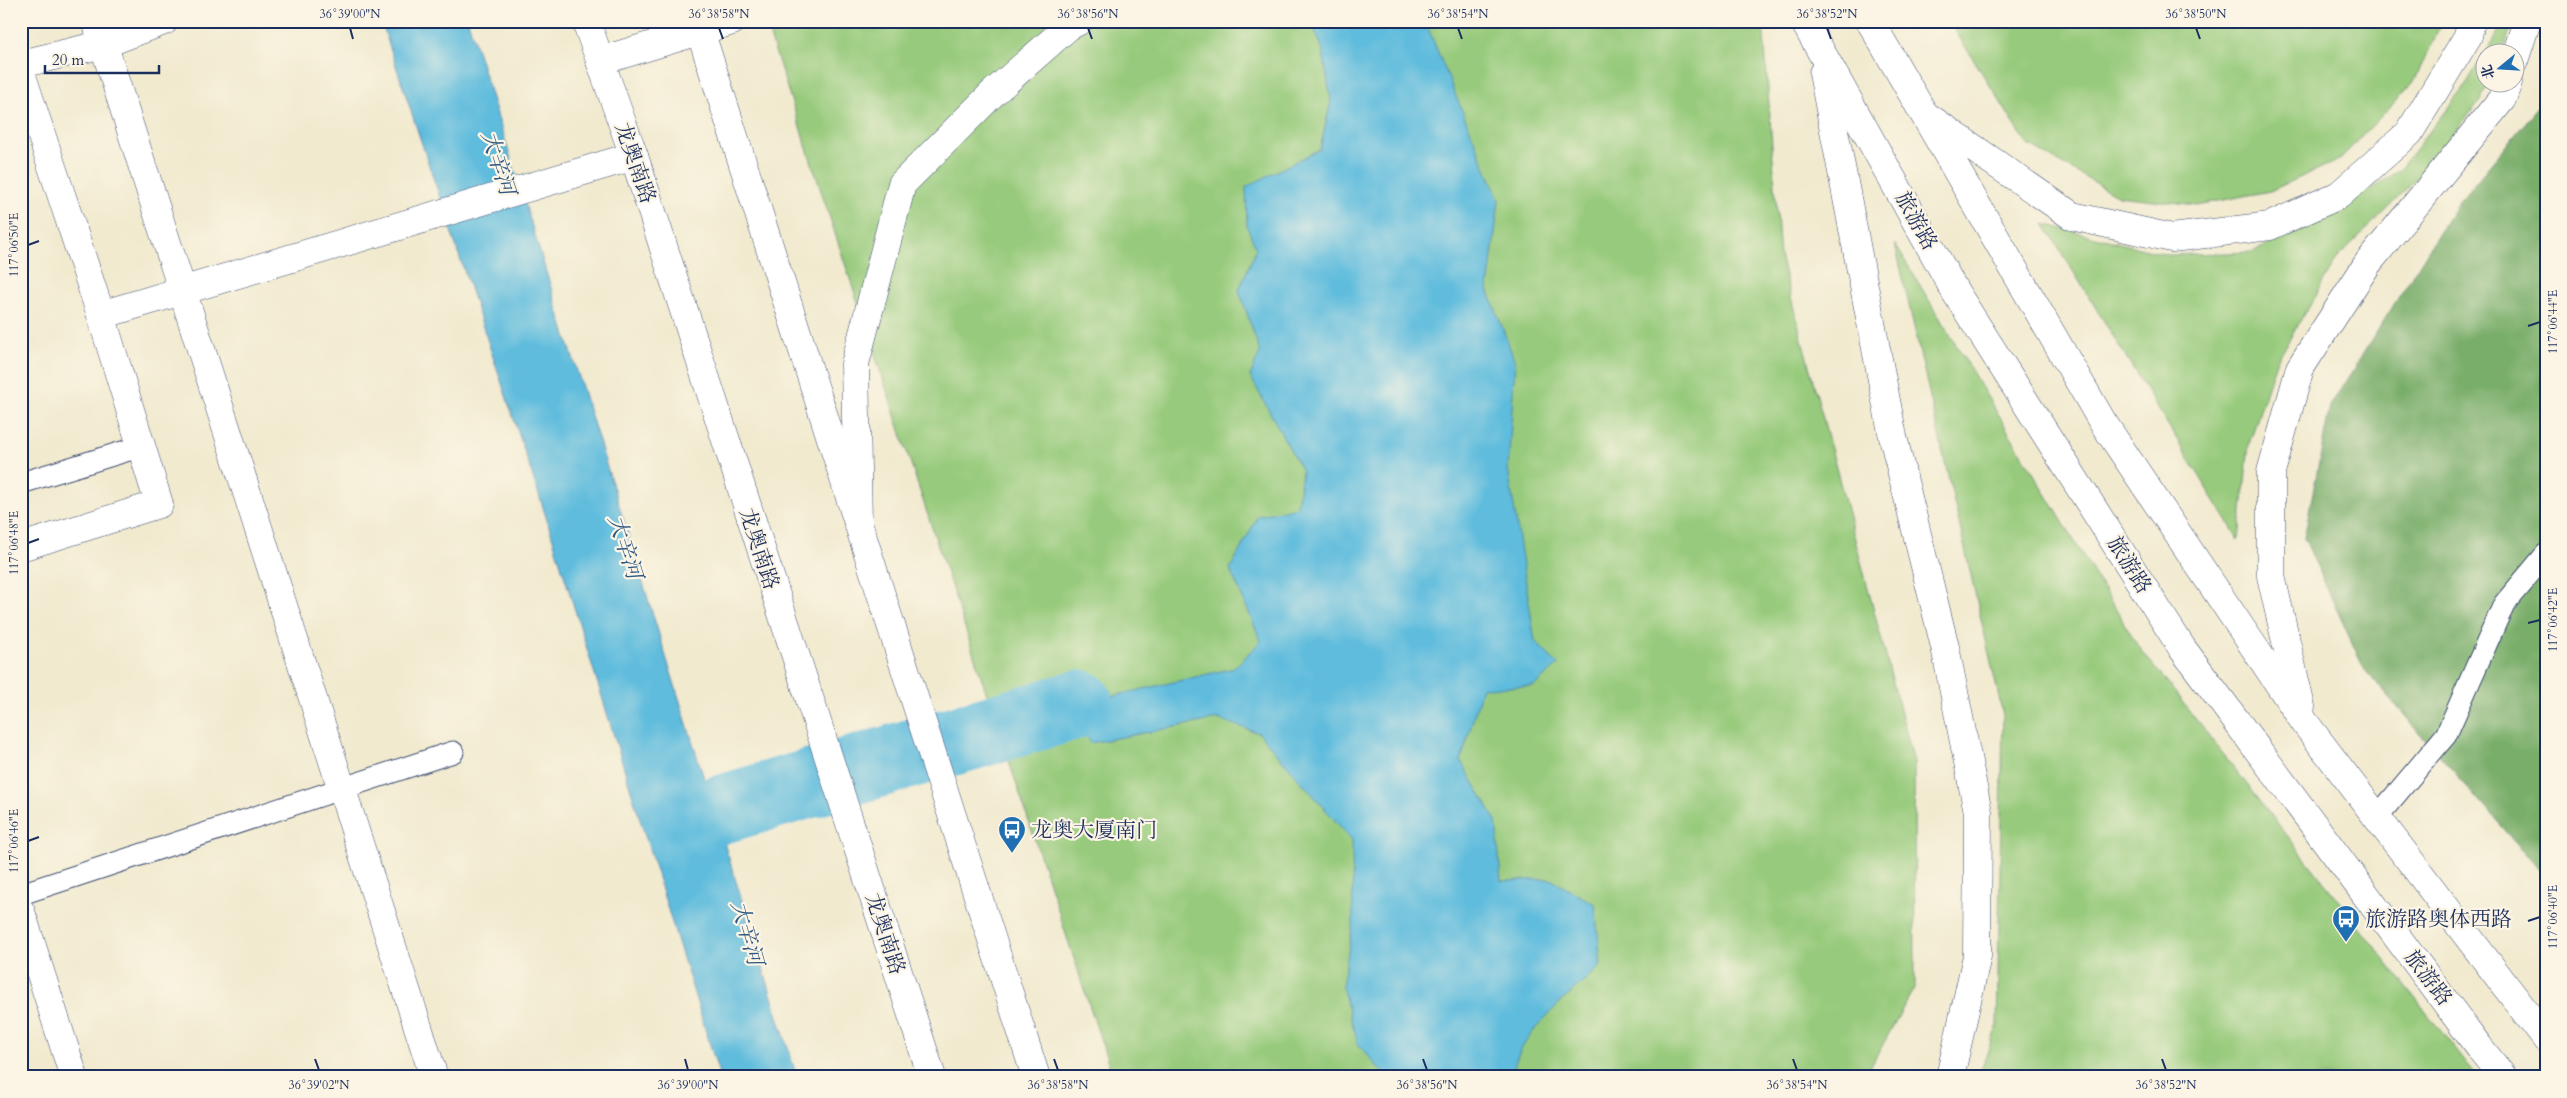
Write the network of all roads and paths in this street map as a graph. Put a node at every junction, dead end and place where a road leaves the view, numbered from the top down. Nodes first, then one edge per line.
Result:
1 (164, 21) edge
2 (586, 21) edge
3 (732, 21) edge
4 (1078, 21) edge
5 (1804, 21) edge
6 (1870, 21) edge
7 (2471, 21) edge
8 (2527, 21) edge
9 (698, 26) edge
10 (100, 32) edge
11 (2520, 42) edge
12 (1819, 49) junction
13 (600, 61) junction
14 (21, 64) edge
15 (21, 73) edge
16 (2504, 92) edge
17 (1922, 113) junction
18 (634, 156) junction
19 (183, 291) junction
20 (101, 314) junction
21 (142, 446) junction
22 (21, 483) edge
23 (858, 523) junction
24 (21, 547) edge
25 (2546, 554) edge
26 (2305, 723) junction
27 (454, 752) dead end
28 (342, 789) junction
29 (2377, 817) junction
30 (21, 894) edge
31 (21, 912) edge
32 (2546, 1039) edge
33 (74, 1077) edge
34 (434, 1077) edge
35 (932, 1077) edge
36 (1036, 1077) edge
37 (1950, 1077) edge
38 (2503, 1077) edge

1 - 10 main road
2 - 13 main road, 龙奥南路
3 - 9 main road
4 - 23 main road
5 - 12 main road, 旅游路
6 - 17 main road
7 - 17 main road
8 - 11 main road
9 - 13 main road
9 - 23 main road
10 - 14 main road
10 - 19 main road
12 - 37 main road
12 - 38 main road, 旅游路
13 - 18 main road, 龙奥南路
15 - 20 main road
16 - 26 main road
17 - 26 main road
18 - 19 main road
18 - 35 main road, 龙奥南路
19 - 20 main road
19 - 28 main road
20 - 21 main road
21 - 22 lane
21 - 24 main road
23 - 36 main road
25 - 29 lane
26 - 29 main road
27 - 28 lane
28 - 30 lane
28 - 34 main road
29 - 32 main road
31 - 33 main road

